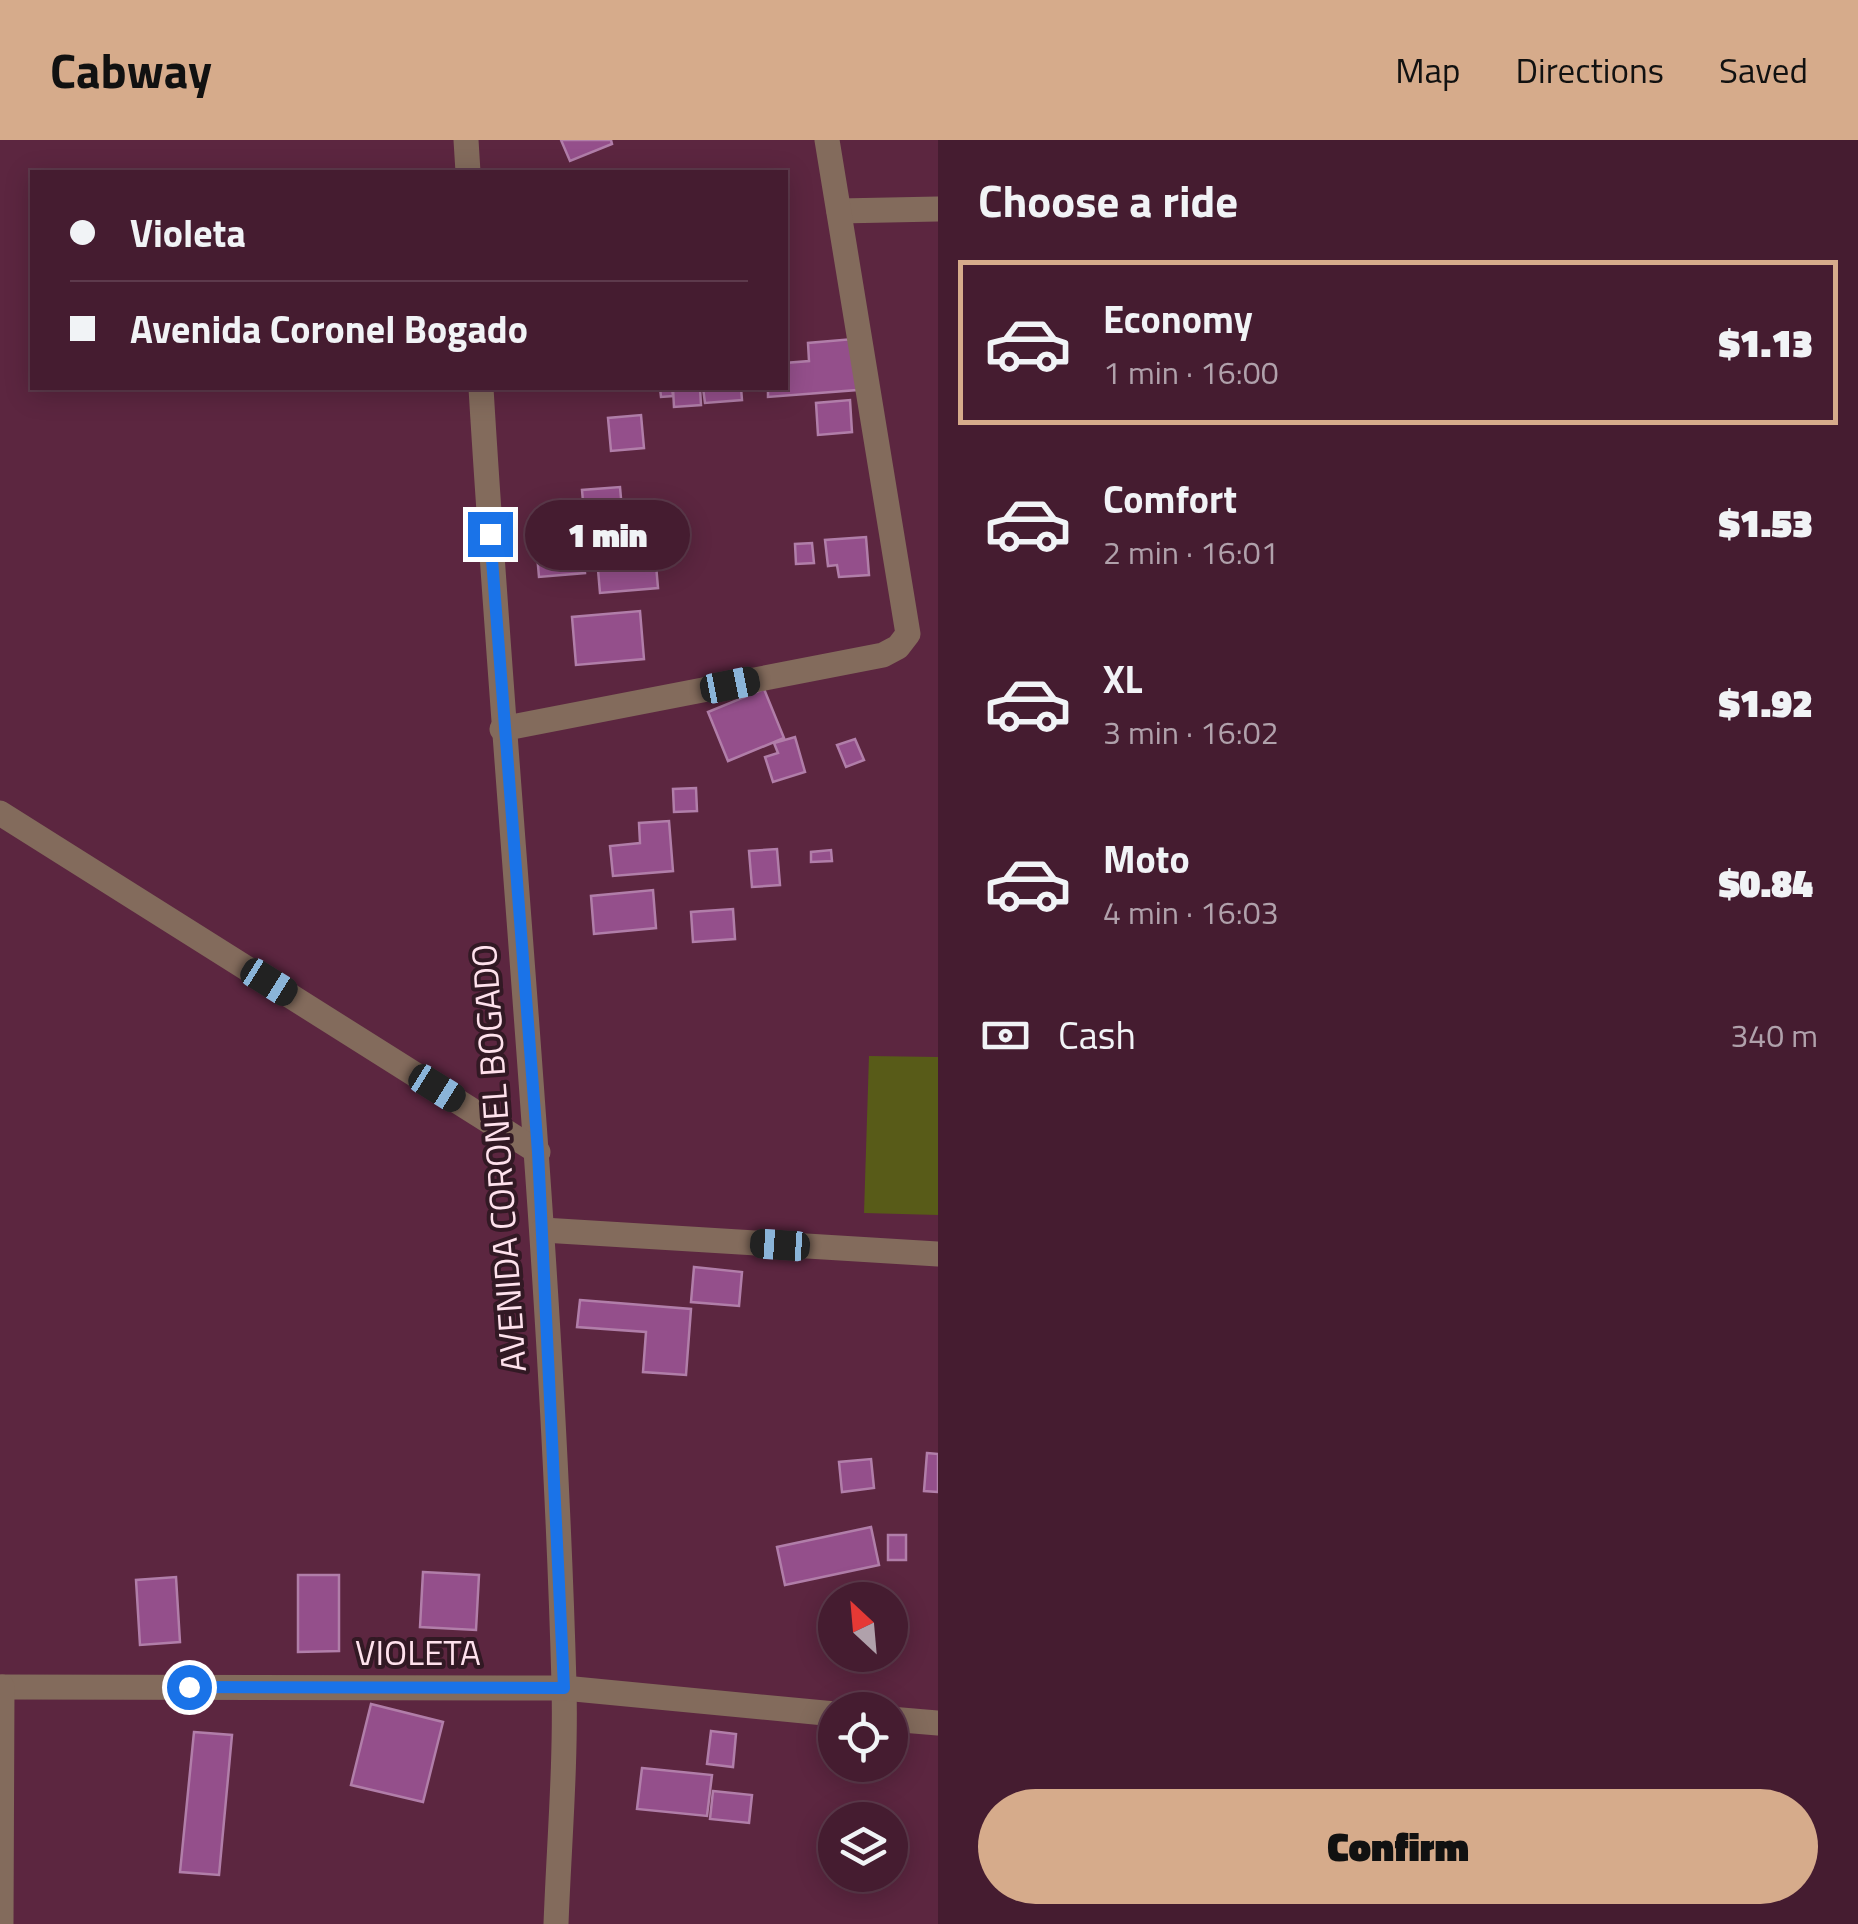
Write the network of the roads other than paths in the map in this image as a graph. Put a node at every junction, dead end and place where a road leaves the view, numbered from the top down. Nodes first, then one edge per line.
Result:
1 (466, 140) edge
2 (827, 140) edge
3 (468, 170) edge
4 (938, 209) edge
5 (839, 212) junction
6 (481, 390) edge
7 (502, 729) junction
8 (0, 813) edge
9 (538, 1152) junction
10 (543, 1230) junction
11 (938, 1254) edge
12 (1, 1687) edge
13 (564, 1688) junction
14 (818, 1712) edge
15 (908, 1720) edge
16 (938, 1723) edge
17 (2, 1924) edge
18 (556, 1924) edge

1 - 3 street
2 - 5 street
4 - 5 street
5 - 7 street
6 - 7 street, AVENIDA CORONEL BOGADO
7 - 9 street, AVENIDA CORONEL BOGADO
8 - 9 street
9 - 10 street, AVENIDA CORONEL BOGADO
10 - 11 street
10 - 13 street, AVENIDA CORONEL BOGADO
12 - 13 street, VIOLETA
12 - 17 street
13 - 14 street, VIOLETA
13 - 18 street, AVENIDA CORONEL BOGADO
15 - 16 street

